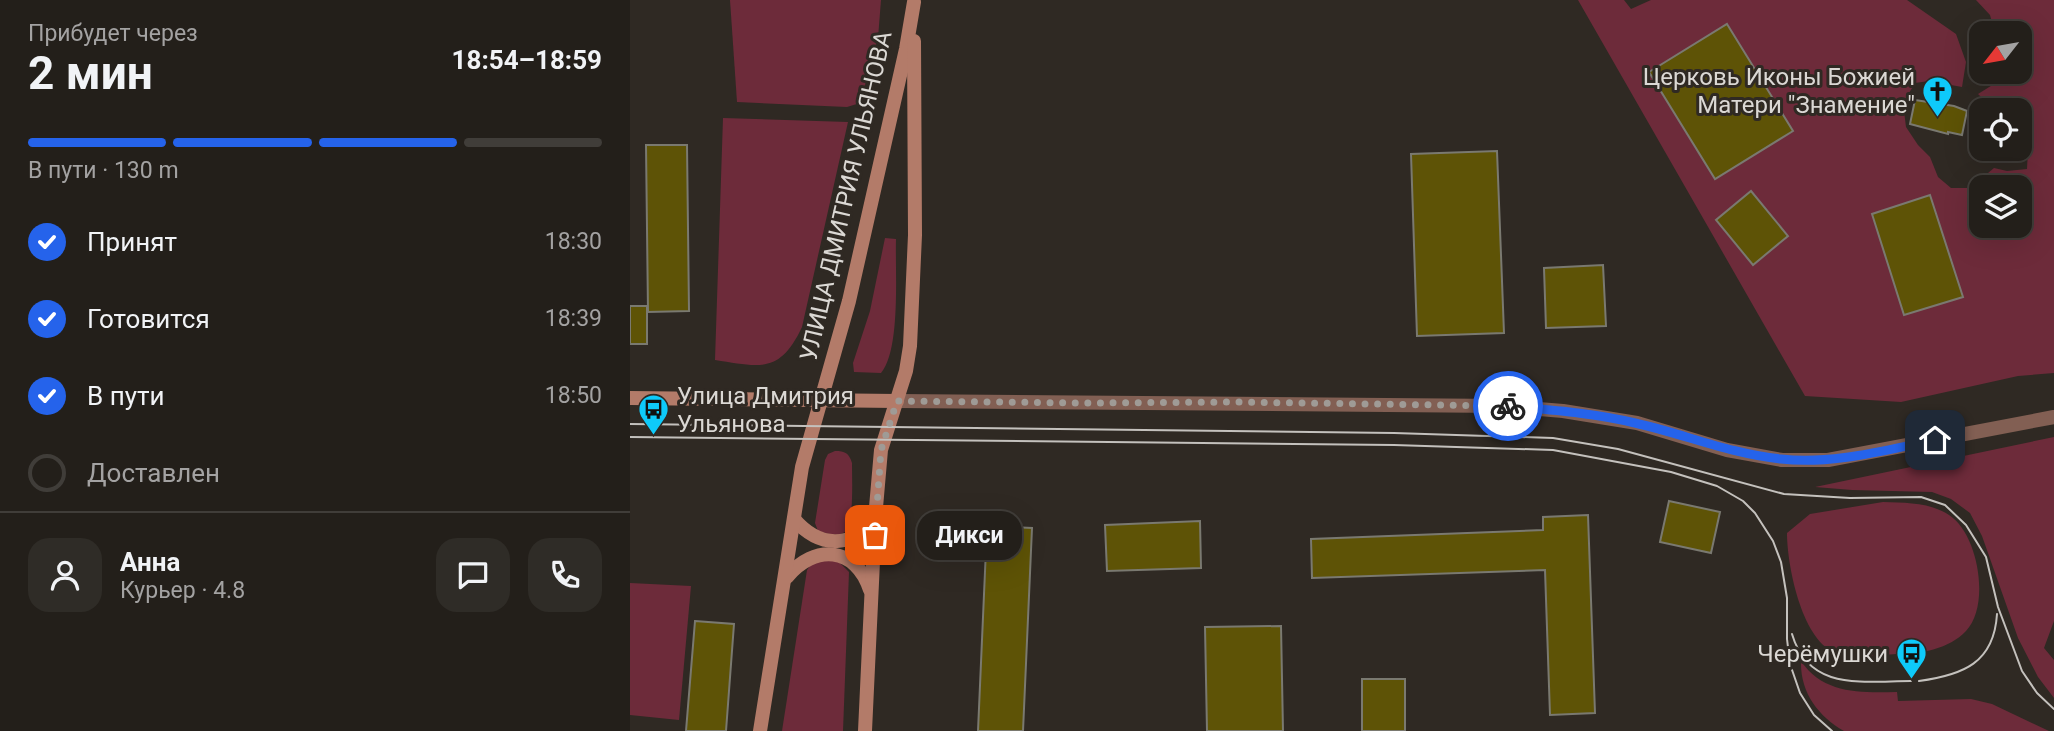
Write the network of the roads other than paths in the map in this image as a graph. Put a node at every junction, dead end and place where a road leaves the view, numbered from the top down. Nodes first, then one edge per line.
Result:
1 (914, 1) edge
2 (630, 398) edge
3 (820, 400) junction
4 (897, 401) junction
5 (2054, 417) edge
6 (794, 519) junction
7 (875, 519) junction
8 (786, 578) junction
9 (872, 594) junction
10 (760, 731) edge
11 (865, 731) edge

1 - 3 main road, УЛИЦА ДМИТРИЯ УЛЬЯНОВА
1 - 4 main road, УЛИЦА ДМИТРИЯ УЛЬЯНОВА
2 - 3 main road
3 - 4 main road
3 - 6 main road, УЛИЦА ДМИТРИЯ УЛЬЯНОВА
4 - 5 street
4 - 7 main road, УЛИЦА ДМИТРИЯ УЛЬЯНОВА
6 - 7 main road
6 - 8 main road, УЛИЦА ДМИТРИЯ УЛЬЯНОВА
7 - 9 main road, УЛИЦА ДМИТРИЯ УЛЬЯНОВА
8 - 9 main road
8 - 10 main road, УЛИЦА ДМИТРИЯ УЛЬЯНОВА
9 - 11 main road, УЛИЦА ДМИТРИЯ УЛЬЯНОВА

